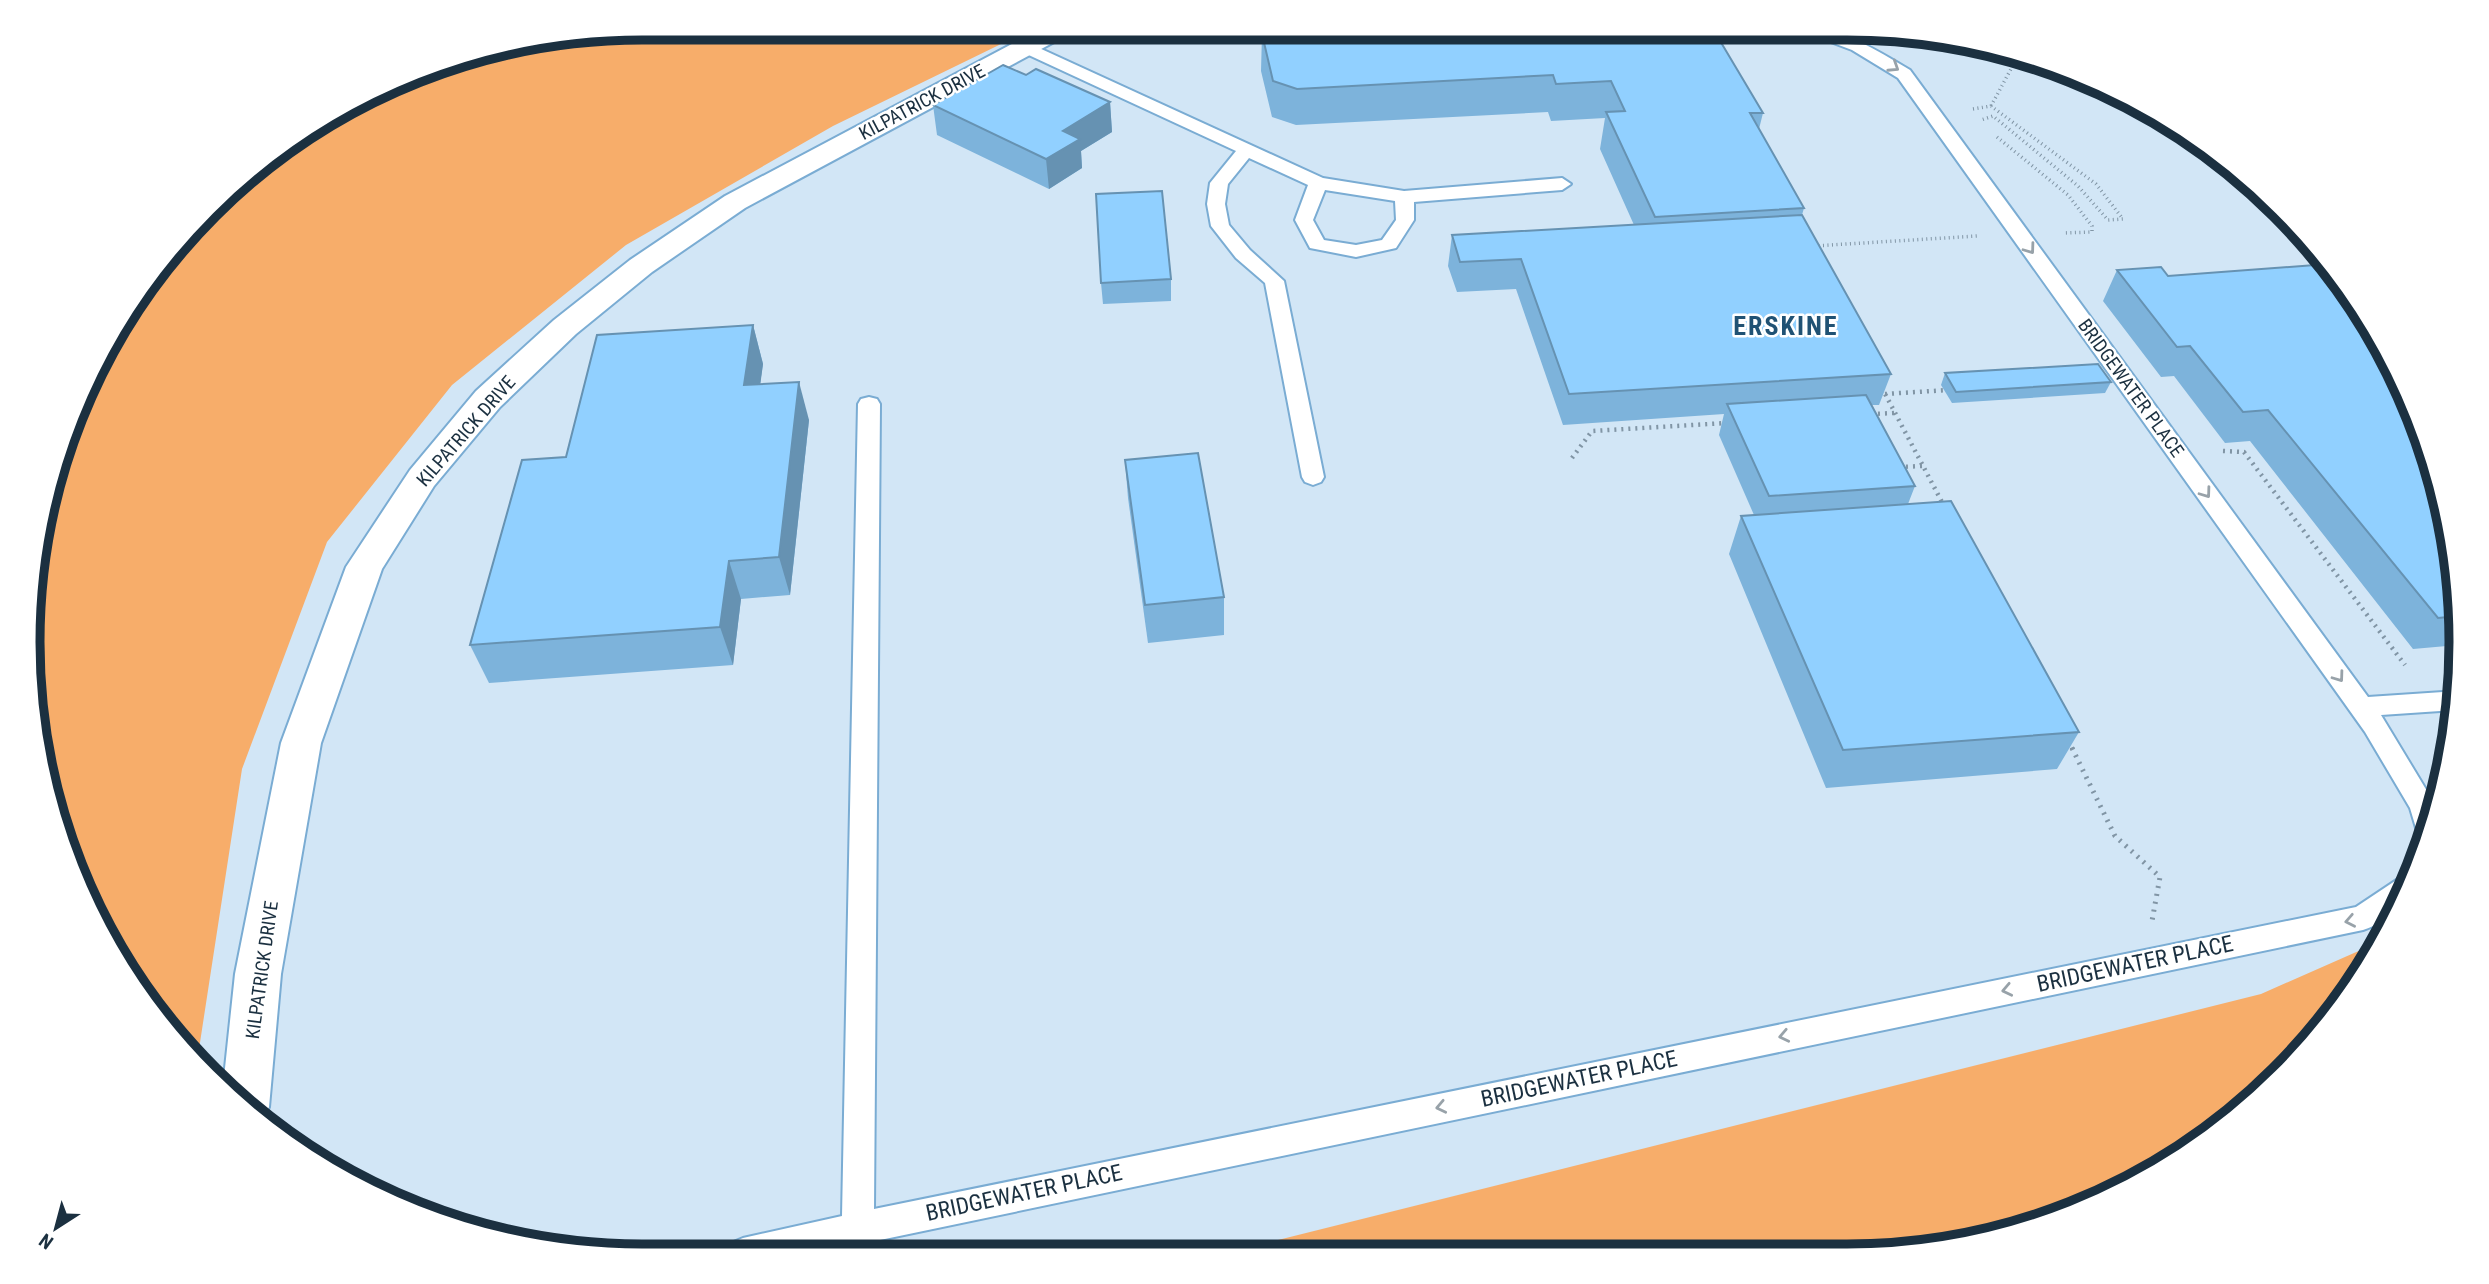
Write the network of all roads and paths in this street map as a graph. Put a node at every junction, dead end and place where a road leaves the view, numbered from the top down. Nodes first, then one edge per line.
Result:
1 (1039, 40) edge
2 (1302, 40) edge
3 (1725, 40) edge
4 (1841, 40) edge
5 (1709, 41) edge
6 (1315, 43) edge
7 (1026, 47) junction
8 (2014, 64) edge
9 (1991, 106) junction
10 (1965, 111) dead end
11 (1247, 149) junction
12 (1318, 183) junction
13 (1562, 184) dead end
14 (1404, 197) junction
15 (2019, 234) junction
16 (1805, 247) edge
17 (1878, 382) edge
18 (1960, 389) edge
19 (1885, 394) junction
20 (869, 404) dead end
21 (1895, 413) junction
22 (1867, 414) edge
23 (1730, 423) edge
24 (2215, 451) dead end
25 (1572, 458) dead end
26 (1923, 466) junction
27 (1889, 468) edge
28 (1313, 477) dead end
29 (1948, 513) edge
30 (2444, 701) edge
31 (2361, 707) junction
32 (2066, 734) edge
33 (2424, 811) edge
34 (2391, 899) edge
35 (2144, 961) junction
36 (246, 1095) edge
37 (858, 1228) junction
38 (787, 1244) edge

1 - 7 street, KILPATRICK DRIVE
2 - 6 lane
3 - 5 path
4 -> 15 lane, BRIDGEWATER PLACE
7 - 11 lane
7 - 36 street, KILPATRICK DRIVE
8 - 9 path, bridge
9 - 10 path
9 - 15 path
11 - 12 lane
11 - 28 lane
12 - 14 lane
12 - 14 lane
13 - 14 lane
15 - 16 path
15 -> 31 lane, BRIDGEWATER PLACE
17 - 19 path
18 - 19 path
19 - 21 path
20 - 37 lane
21 - 22 path
21 - 26 path
23 - 25 path
24 - 30 path
26 - 27 path
26 - 29 path
30 - 31 lane
31 - 33 lane, BRIDGEWATER PLACE
32 - 35 path
34 -> 35 lane, BRIDGEWATER PLACE
35 -> 37 lane, BRIDGEWATER PLACE
37 - 38 lane, BRIDGEWATER PLACE

